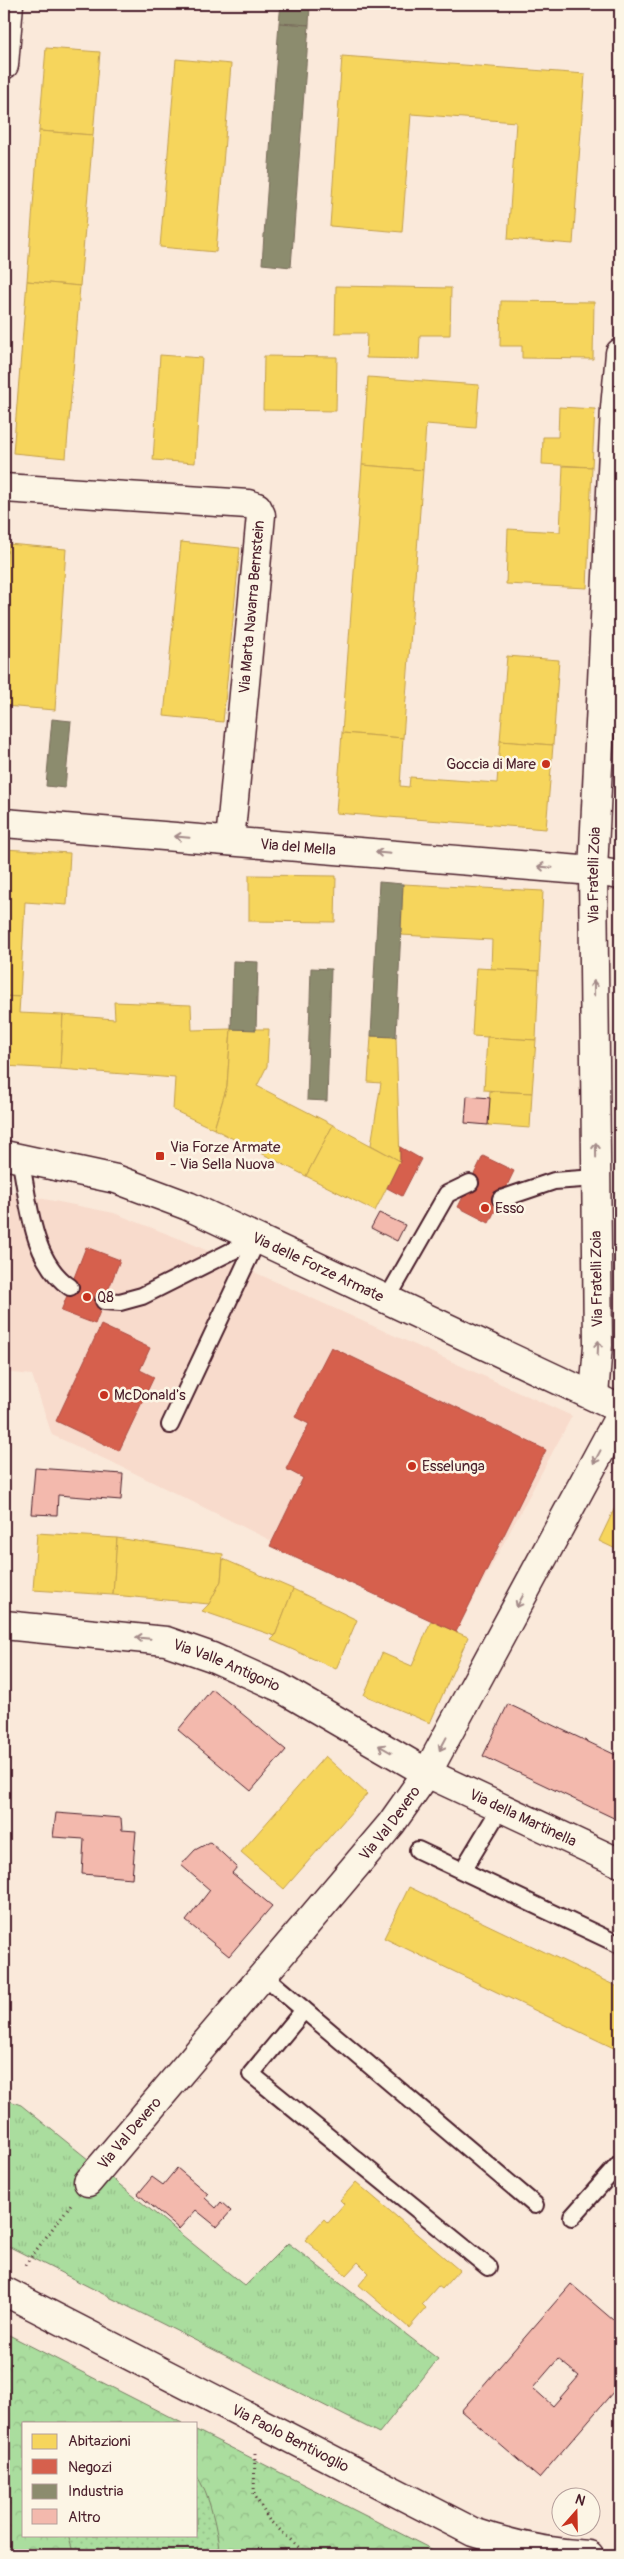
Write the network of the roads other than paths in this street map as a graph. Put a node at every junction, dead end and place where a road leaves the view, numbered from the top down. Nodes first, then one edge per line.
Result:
1 (10, 4) edge
2 (4, 65) edge
3 (620, 353) edge
4 (4, 488) edge
5 (4, 823) edge
6 (230, 841) junction
7 (593, 871) junction
8 (620, 875) edge
9 (12, 1156) edge
10 (596, 1178) junction
11 (470, 1184) dead end
12 (501, 1199) dead end
13 (258, 1238) junction
14 (70, 1287) dead end
15 (387, 1298) junction
16 (104, 1300) dead end
17 (594, 1396) junction
18 (620, 1409) edge
19 (620, 1415) edge
20 (170, 1425) dead end
21 (4, 1625) edge
22 (427, 1773) junction
23 (502, 1807) junction
24 (418, 1850) dead end
25 (620, 1863) edge
26 (463, 1870) junction
27 (620, 1945) edge
28 (263, 1975) junction
29 (304, 2010) junction
30 (620, 2163) edge
31 (88, 2182) road end
32 (535, 2205) dead end
33 (572, 2217) dead end
34 (488, 2267) dead end
35 (4, 2291) edge
36 (589, 2555) edge

1 - 2 street
3 - 7 street, Via Fratelli Zoia
4 - 6 street, Via Marta Navarra Bernstein
6 -> 5 street, Via del Mella
7 -> 6 street, Via del Mella
7 - 8 street, Via del Mella
10 -> 7 street, Via Fratelli Zoia
9 - 13 street, Via delle Forze Armate
9 - 14 lane
10 - 12 lane
17 -> 10 street, Via Fratelli Zoia
11 - 15 lane
13 - 15 street, Via delle Forze Armate
13 - 16 lane
13 - 20 lane
15 - 17 street, Via delle Forze Armate
17 - 18 street, Via delle Forze Armate
19 -> 22 street, Via Val Devero
22 -> 21 street, Via Valle Antigorio
22 - 23 street, Via della Martinella
22 - 28 street, Via Val Devero
23 - 25 street, Via della Martinella
23 - 26 lane
24 - 26 lane
26 - 27 lane
28 - 29 lane
28 - 31 street, Via Val Devero
29 - 32 lane
29 - 34 lane
30 - 33 lane
35 - 36 street, Via Paolo Bentivoglio

